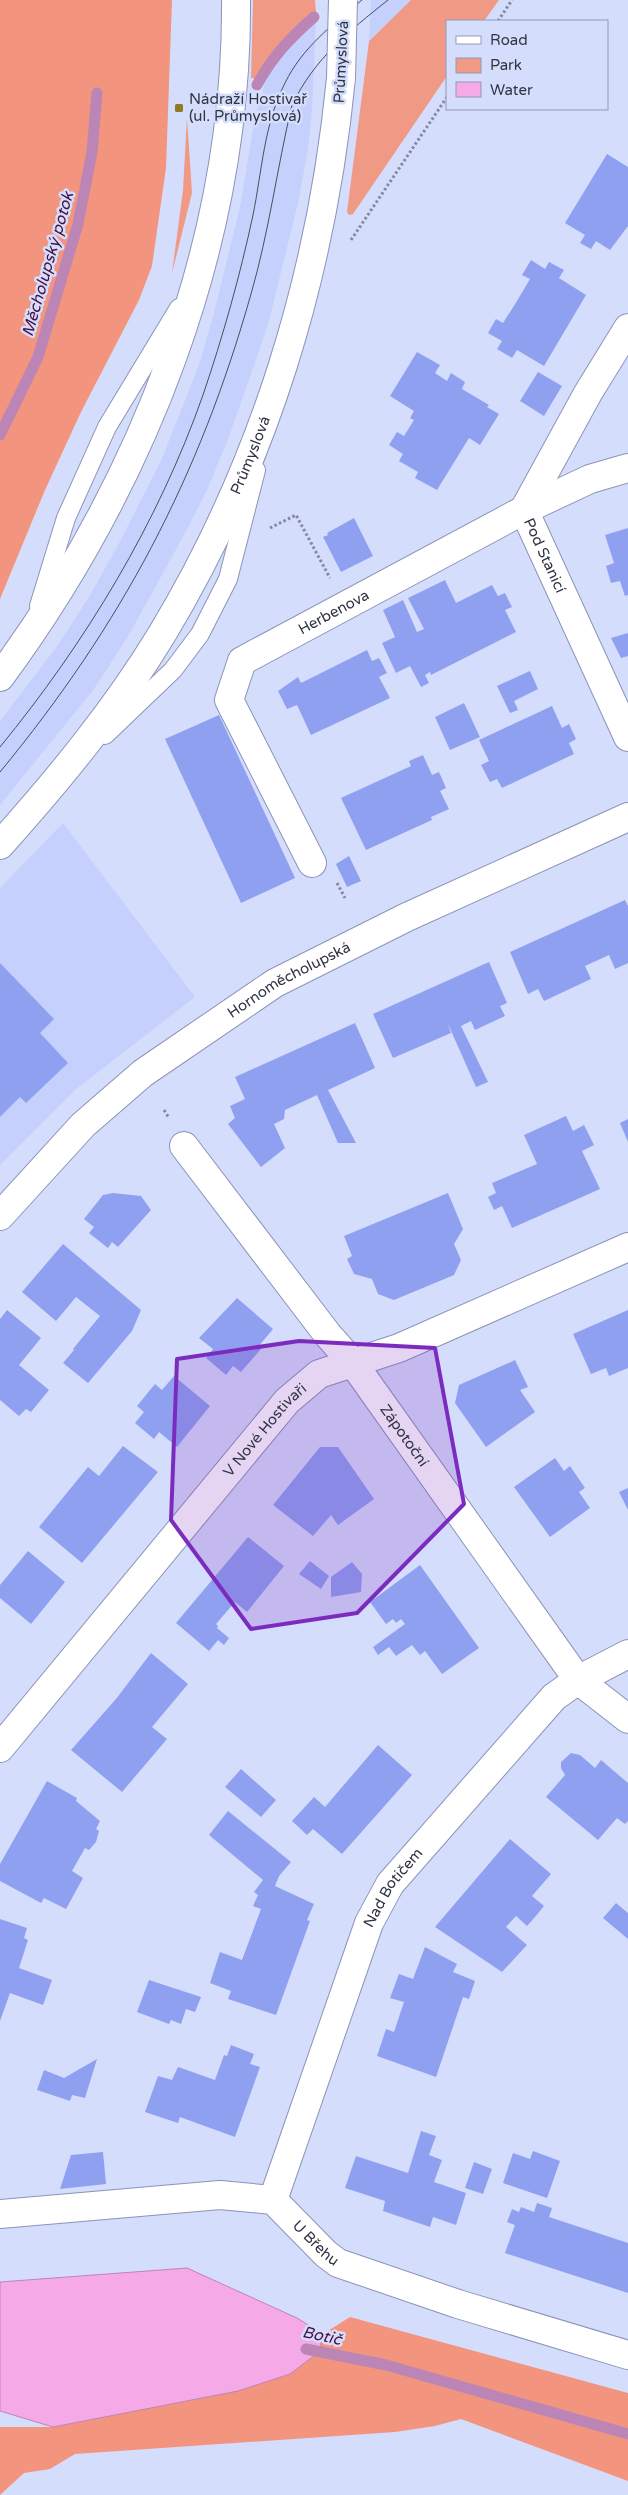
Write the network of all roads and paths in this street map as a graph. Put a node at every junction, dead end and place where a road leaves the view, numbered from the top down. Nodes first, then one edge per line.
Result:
1 (236, 0) edge
2 (343, 0) edge
3 (512, 0) edge
4 (499, 20) edge
5 (446, 98) edge
6 (347, 246) dead end
7 (628, 328) edge
8 (628, 468) edge
9 (524, 510) junction
10 (264, 531) dead end
11 (331, 581) dead end
12 (0, 677) edge
13 (628, 737) edge
14 (628, 817) edge
15 (0, 845) edge
16 (312, 863) dead end
17 (184, 1146) dead end
18 (0, 1216) edge
19 (628, 1248) edge
20 (352, 1363) junction
21 (628, 1654) edge
22 (578, 1680) junction
23 (628, 1719) edge
24 (0, 1748) edge
25 (273, 2200) junction
26 (0, 2214) edge
27 (628, 2355) edge

1 - 12 street
2 - 15 street, Průmyslová, bridge
3 - 4 path
5 - 6 path
7 - 9 street, Pod Stanicí
8 - 9 street, Herbenova
9 - 13 street, Pod Stanicí
9 - 16 street, Herbenova
10 - 11 path
14 - 18 street, Hornoměcholupská
17 - 20 street, Zápotoční
19 - 20 street, V Nové Hostivaři
20 - 22 street, Zápotoční
20 - 24 street, V Nové Hostivaři
21 - 22 street, Nad Botičem
22 - 23 street, Zápotoční
22 - 25 street, Nad Botičem
25 - 26 street
25 - 27 street, U Břehu

